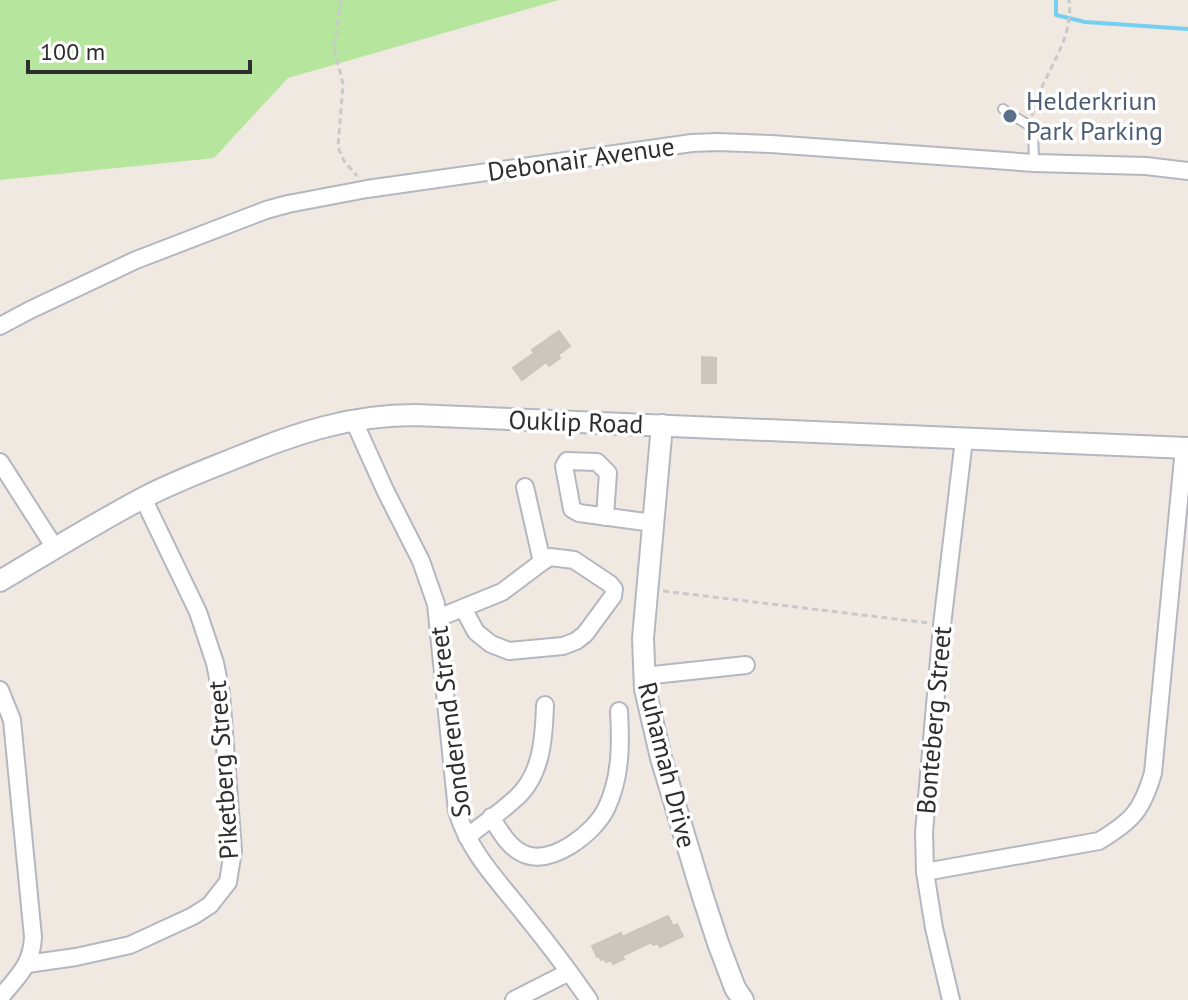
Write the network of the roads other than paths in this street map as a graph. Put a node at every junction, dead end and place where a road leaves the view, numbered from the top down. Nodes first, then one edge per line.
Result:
1 (1003, 109) dead end
2 (1034, 163) junction
3 (1188, 171) edge
4 (0, 326) edge
5 (353, 419) junction
6 (662, 425) junction
7 (964, 439) junction
8 (1186, 448) edge
9 (0, 462) edge
10 (525, 487) dead end
11 (143, 498) junction
12 (605, 517) dead end
13 (653, 523) junction
14 (55, 548) junction
15 (542, 562) junction
16 (0, 581) edge
17 (463, 608) junction
18 (438, 618) junction
19 (746, 665) dead end
20 (644, 676) junction
21 (0, 690) edge
22 (545, 705) dead end
23 (619, 711) dead end
24 (491, 817) junction
25 (467, 837) junction
26 (925, 872) junction
27 (27, 964) junction
28 (569, 972) junction
29 (0, 998) edge
30 (514, 1000) edge
31 (589, 1000) edge
32 (743, 1000) edge
33 (951, 1000) edge

1 - 2 lane
2 - 3 street, Debonair Avenue
2 - 4 street, Debonair Avenue
5 - 6 street, Ouklip Road
5 - 11 street, Ouklip Road
5 - 18 street, Sonderend Street
6 - 7 street, Ouklip Road
6 - 13 street, Ruhamah Drive
7 - 8 street, Ouklip Road
7 - 26 street, Bonteberg Street
8 - 26 street
9 - 14 street
10 - 15 street
11 - 14 street, Ouklip Road
11 - 27 street, Piketberg Street
12 - 13 street
13 - 20 street, Ruhamah Drive
14 - 16 street, Ouklip Road
15 - 17 street
15 - 17 street
17 - 18 street
18 - 25 street, Sonderend Street
19 - 20 street
20 - 32 street, Ruhamah Drive
21 - 27 street
22 - 24 street
23 - 24 street
24 - 25 street
25 - 28 street, Sonderend Street
26 - 33 street, Bonteberg Street
27 - 29 street
28 - 30 street
28 - 31 street, Sonderend Street

